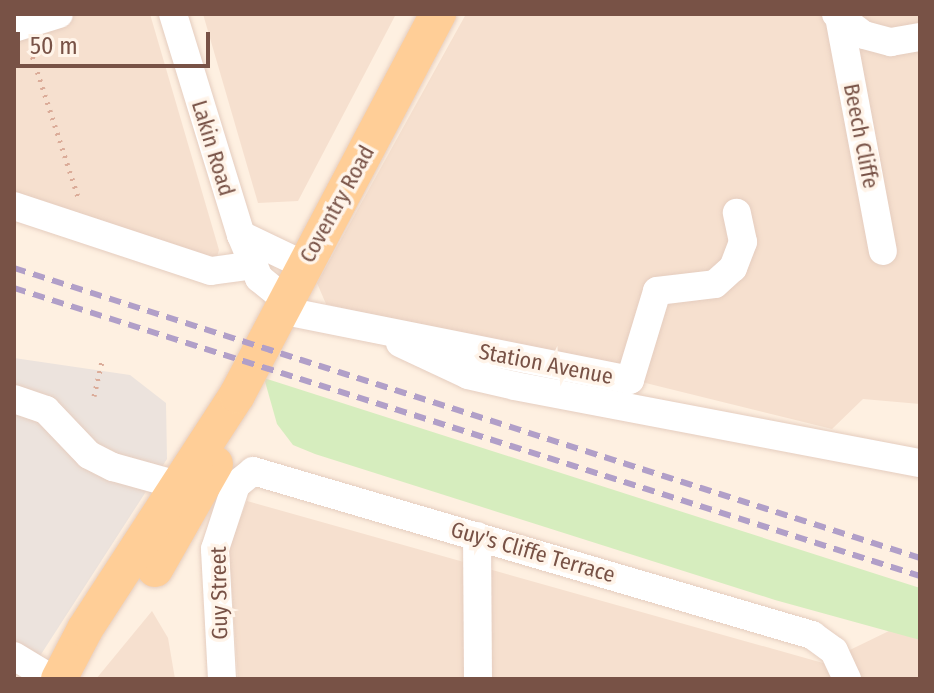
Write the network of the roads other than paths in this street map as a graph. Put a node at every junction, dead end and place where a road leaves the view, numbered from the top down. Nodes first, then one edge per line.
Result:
1 (59, 14) edge
2 (173, 14) edge
3 (438, 14) edge
4 (838, 18) edge
5 (18, 27) edge
6 (920, 37) edge
7 (14, 206) edge
8 (737, 213) dead end
9 (241, 235) junction
10 (883, 251) dead end
11 (254, 265) junction
12 (304, 265) junction
13 (282, 304) junction
14 (375, 329) junction
15 (14, 399) edge
16 (920, 463) edge
17 (253, 471) joint
18 (192, 482) junction
19 (477, 536) junction
20 (14, 656) edge
21 (61, 673) edge
22 (222, 679) edge
23 (478, 679) edge
24 (847, 679) edge

1 - 5 street
2 - 9 street, Lakin Road
3 - 12 main road, Coventry Road
4 - 6 street, Beech Cliffe
4 - 10 street, Beech Cliffe
7 - 11 street
8 - 14 street, Station Avenue
9 - 11 street, Lakin Road
9 - 12 street
11 - 13 street, Lakin Road
12 - 13 main road, Coventry Road
13 - 14 street, Station Avenue
13 - 18 main road, Coventry Road
14 - 16 street
15 - 18 street
17 - 19 street, Guy's Cliffe Terrace
17 - 22 street, Guy Street
18 - 21 main road, Coventry Road
19 - 23 street
19 - 24 street, Guy's Cliffe Terrace
20 - 21 street

